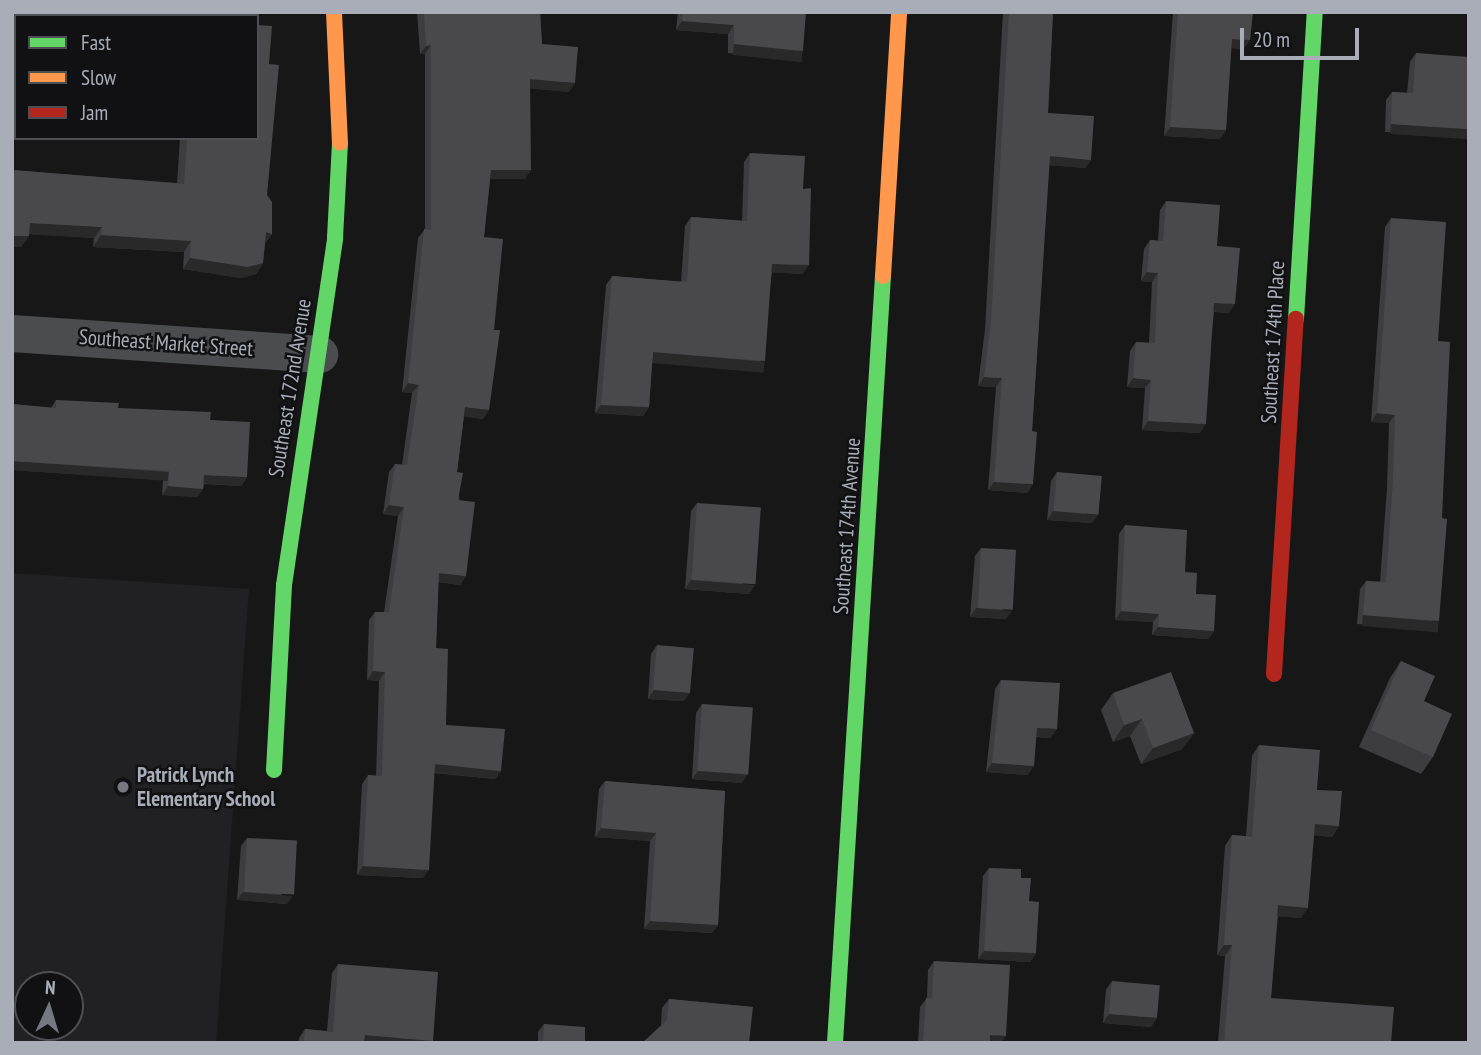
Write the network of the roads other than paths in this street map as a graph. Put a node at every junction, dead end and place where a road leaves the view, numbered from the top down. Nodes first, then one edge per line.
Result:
1 (334, 12) edge
2 (899, 12) edge
3 (1315, 12) edge
4 (12, 333) edge
5 (319, 354) junction
6 (1274, 674) dead end
7 (274, 770) dead end
8 (835, 1043) edge

1 - 5 street, Southeast 172nd Avenue
2 - 8 street, Southeast 174th Avenue
3 - 6 street, Southeast 174th Place
4 - 5 street, Southeast Market Street
5 - 7 street, Southeast 172nd Avenue

